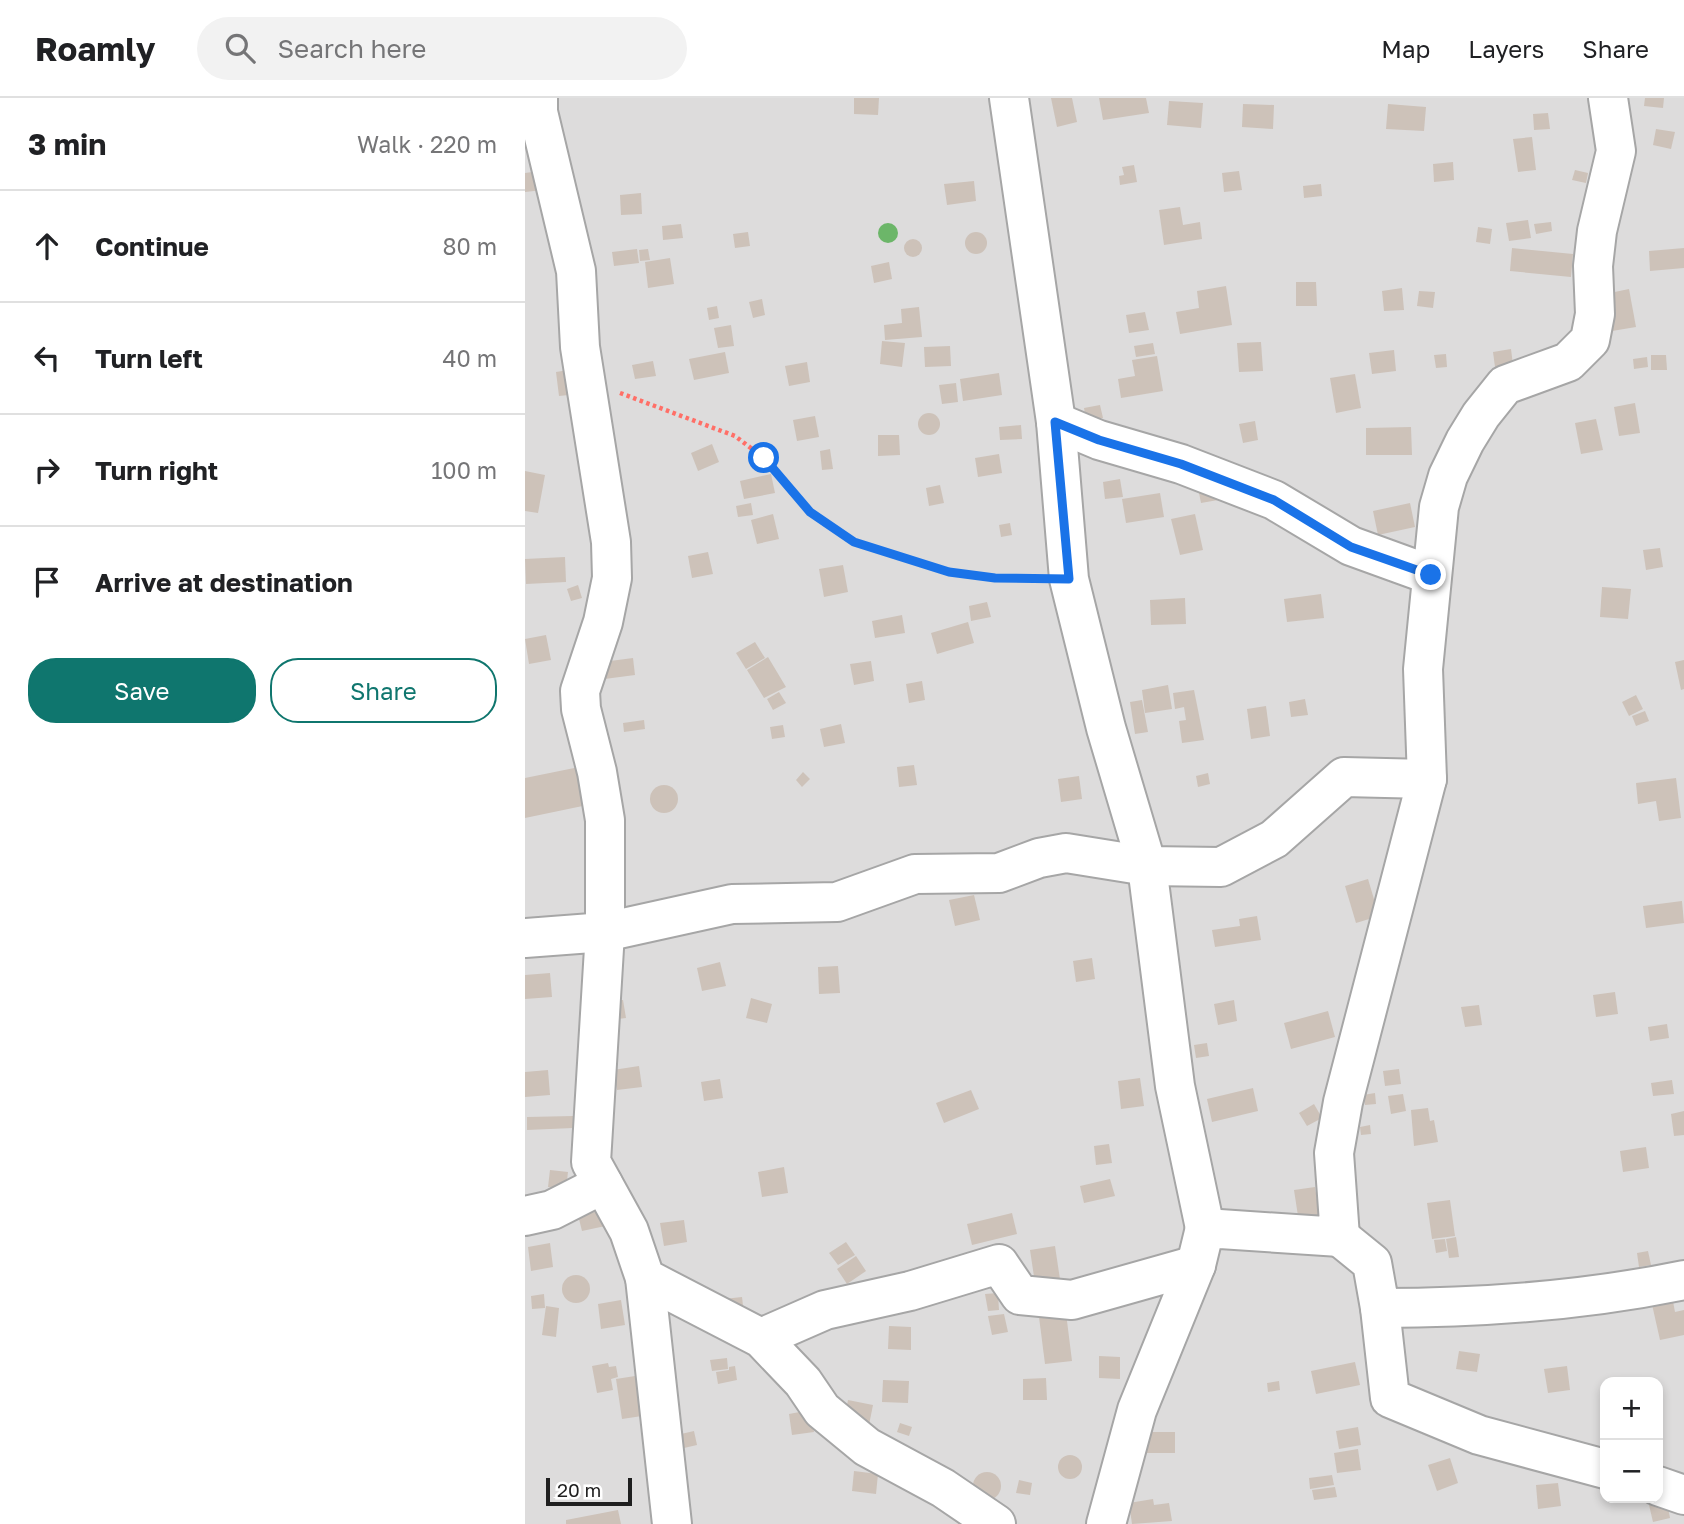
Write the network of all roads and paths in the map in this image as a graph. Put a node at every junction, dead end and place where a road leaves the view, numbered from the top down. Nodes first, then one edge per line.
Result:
1 (538, 98) edge
2 (1009, 98) edge
3 (1608, 98) edge
4 (586, 382) junction
5 (1055, 422) junction
6 (1431, 575) junction
7 (1069, 579) junction
8 (1427, 779) junction
9 (1147, 866) junction
10 (605, 932) junction
11 (525, 938) edge
12 (603, 1184) junction
13 (525, 1216) edge
14 (1205, 1228) junction
15 (1340, 1237) junction
16 (1196, 1265) junction
17 (645, 1278) junction
18 (1684, 1280) edge
19 (1380, 1308) junction
20 (761, 1338) junction
21 (1600, 1468) edge
22 (1663, 1488) edge
23 (1684, 1495) edge
24 (672, 1524) edge
25 (996, 1524) edge
26 (1106, 1524) edge

1 - 4 street
2 - 5 street
3 - 6 street
4 - 7 path
4 - 10 street
5 - 6 street
5 - 7 street
6 - 8 street
7 - 9 street
8 - 9 street
8 - 15 street
9 - 10 street
9 - 14 street
10 - 11 street
10 - 12 street
12 - 13 street
12 - 17 street
14 - 15 street
14 - 16 street
15 - 19 street
16 - 20 street
16 - 26 street
17 - 20 street
17 - 24 street
18 - 19 street
19 - 21 street
20 - 25 street
22 - 23 street

